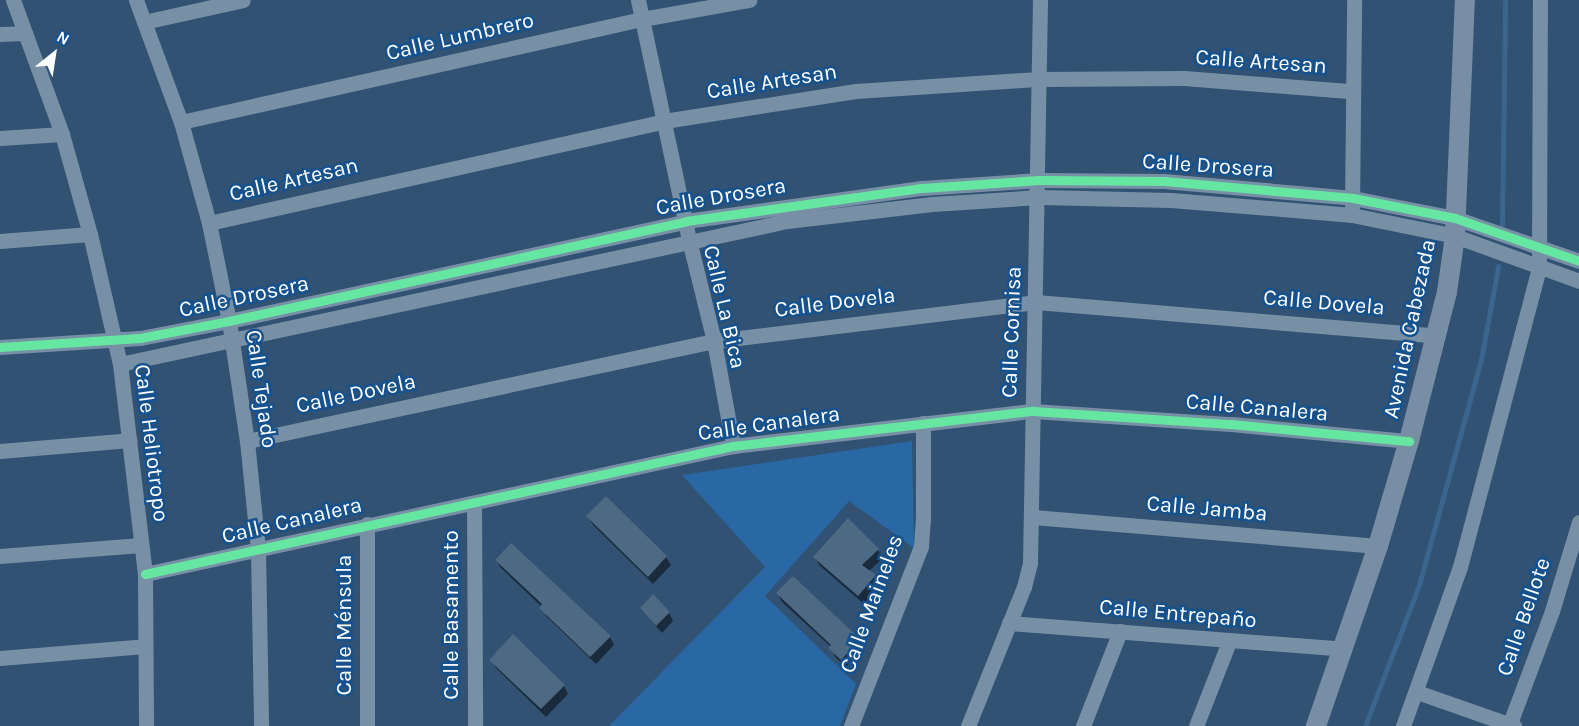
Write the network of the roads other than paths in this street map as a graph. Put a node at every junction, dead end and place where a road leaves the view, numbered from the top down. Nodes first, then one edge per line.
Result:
1 (13, 0) edge
2 (135, 0) edge
3 (243, 0) edge
4 (638, 0) edge
5 (749, 0) edge
6 (1040, 0) edge
7 (1354, 0) edge
8 (1462, 0) edge
9 (1540, 0) edge
10 (642, 20) junction
11 (144, 22) junction
12 (25, 33) junction
13 (0, 34) edge
14 (1039, 79) junction
15 (1351, 91) junction
16 (664, 121) junction
17 (181, 122) junction
18 (62, 134) junction
19 (0, 138) edge
20 (1039, 180) junction
21 (1039, 197) junction
22 (1353, 198) junction
23 (1352, 214) junction
24 (686, 221) junction
25 (209, 223) junction
26 (1455, 227) junction
27 (90, 234) junction
28 (689, 240) junction
29 (0, 241) edge
30 (1540, 247) junction
31 (1579, 261) edge
32 (1539, 267) junction
33 (1579, 281) edge
34 (1036, 302) junction
35 (229, 321) junction
36 (1438, 336) junction
37 (113, 340) junction
38 (230, 340) junction
39 (714, 341) junction
40 (0, 347) edge
41 (120, 364) junction
42 (1033, 411) junction
43 (922, 423) junction
44 (130, 440) junction
45 (247, 441) junction
46 (1409, 441) junction
47 (733, 446) junction
48 (0, 451) edge
49 (474, 503) junction
50 (1033, 517) junction
51 (1579, 522) edge
52 (367, 524) junction
53 (141, 545) junction
54 (1378, 546) junction
55 (258, 549) junction
56 (0, 556) edge
57 (145, 574) junction
58 (1009, 623) junction
59 (1120, 631) junction
60 (1229, 642) junction
61 (145, 645) junction
62 (1344, 649) junction
63 (0, 658) edge
64 (1417, 692) junction
65 (146, 726) edge
66 (261, 726) edge
67 (367, 726) edge
68 (475, 726) edge
69 (851, 726) edge
70 (968, 726) edge
71 (1083, 726) edge
72 (1196, 726) edge
73 (1316, 726) edge
74 (1403, 726) edge
75 (1511, 726) edge

1 - 12 street, Calle Heliotropo
2 - 11 street, Calle Tejado
3 - 11 street
4 - 10 street, Calle La Bica
5 - 10 street, Calle Lumbrero
6 - 14 street, Calle Cornisa
7 - 15 street
8 - 26 main road, Avenida Cabezada
9 - 30 street
10 - 16 street, Calle La Bica
10 - 17 street, Calle Lumbrero
11 - 17 street, Calle Tejado
12 - 13 street
12 - 18 street, Calle Heliotropo
14 - 15 street, Calle Artesan
14 - 16 street, Calle Artesan
14 - 20 street, Calle Cornisa
15 - 22 street
16 - 24 street, Calle La Bica
16 - 25 street, Calle Artesan
17 - 25 street, Calle Tejado
18 - 19 street
18 - 27 street, Calle Heliotropo
20 - 21 street, Calle Cornisa
20 - 22 street, Calle Drosera
20 - 24 street, Calle Drosera
21 - 23 street, Calle Drosera
21 - 28 street, Calle Drosera
21 - 34 street, Calle Cornisa
22 - 23 street
22 - 26 street, Calle Drosera
23 - 26 street, Calle Drosera
24 - 28 street, Calle La Bica
24 - 35 street, Calle Drosera
25 - 35 street, Calle Tejado
26 - 30 street
26 - 32 street
26 - 36 main road, Avenida Cabezada
27 - 29 street
27 - 37 street, Calle Heliotropo
28 - 38 street, Calle Drosera
28 - 39 street, Calle La Bica
30 - 31 street
30 - 32 street
32 - 33 street
32 - 64 street
34 - 36 street, Calle Dovela
34 - 39 street, Calle Dovela
34 - 42 street, Calle Cornisa
35 - 37 street, Calle Drosera
35 - 38 street, Calle Tejado
36 - 46 main road, Avenida Cabezada
37 - 40 street, Calle Drosera
37 - 41 street, Calle Heliotropo
38 - 41 street, Calle Drosera
38 - 45 street, Calle Tejado
39 - 45 street, Calle Dovela
39 - 47 street, Calle La Bica
41 - 44 street, Calle Heliotropo
42 - 43 street, Calle Canalera
42 - 46 street, Calle Canalera
42 - 50 street, Calle Cornisa
43 - 47 street, Calle Canalera
43 - 69 street, Calle Maineles
44 - 48 street
44 - 53 street, Calle Heliotropo
45 - 55 street, Calle Tejado
46 - 54 main road, Avenida Cabezada
47 - 49 street, Calle Canalera
49 - 52 street, Calle Canalera
49 - 68 street, Calle Basamento
50 - 54 street, Calle Jamba
50 - 58 street, Calle Cornisa
51 - 75 street, Calle Bellote
52 - 55 street, Calle Canalera
52 - 67 street, Calle Ménsula
53 - 56 street
53 - 57 street, Calle Heliotropo
54 - 62 main road, Avenida Cabezada
55 - 57 street, Calle Canalera
55 - 66 street, Calle Tejado
57 - 61 street, Calle Heliotropo
58 - 59 street, Calle Entrepaño
58 - 70 street, Calle Cornisa
59 - 60 street, Calle Entrepaño
59 - 71 street
60 - 62 street, Calle Entrepaño
60 - 72 street
61 - 63 street
61 - 65 street, Calle Heliotropo
62 - 73 main road, Avenida Cabezada
64 - 74 street
64 - 75 street

